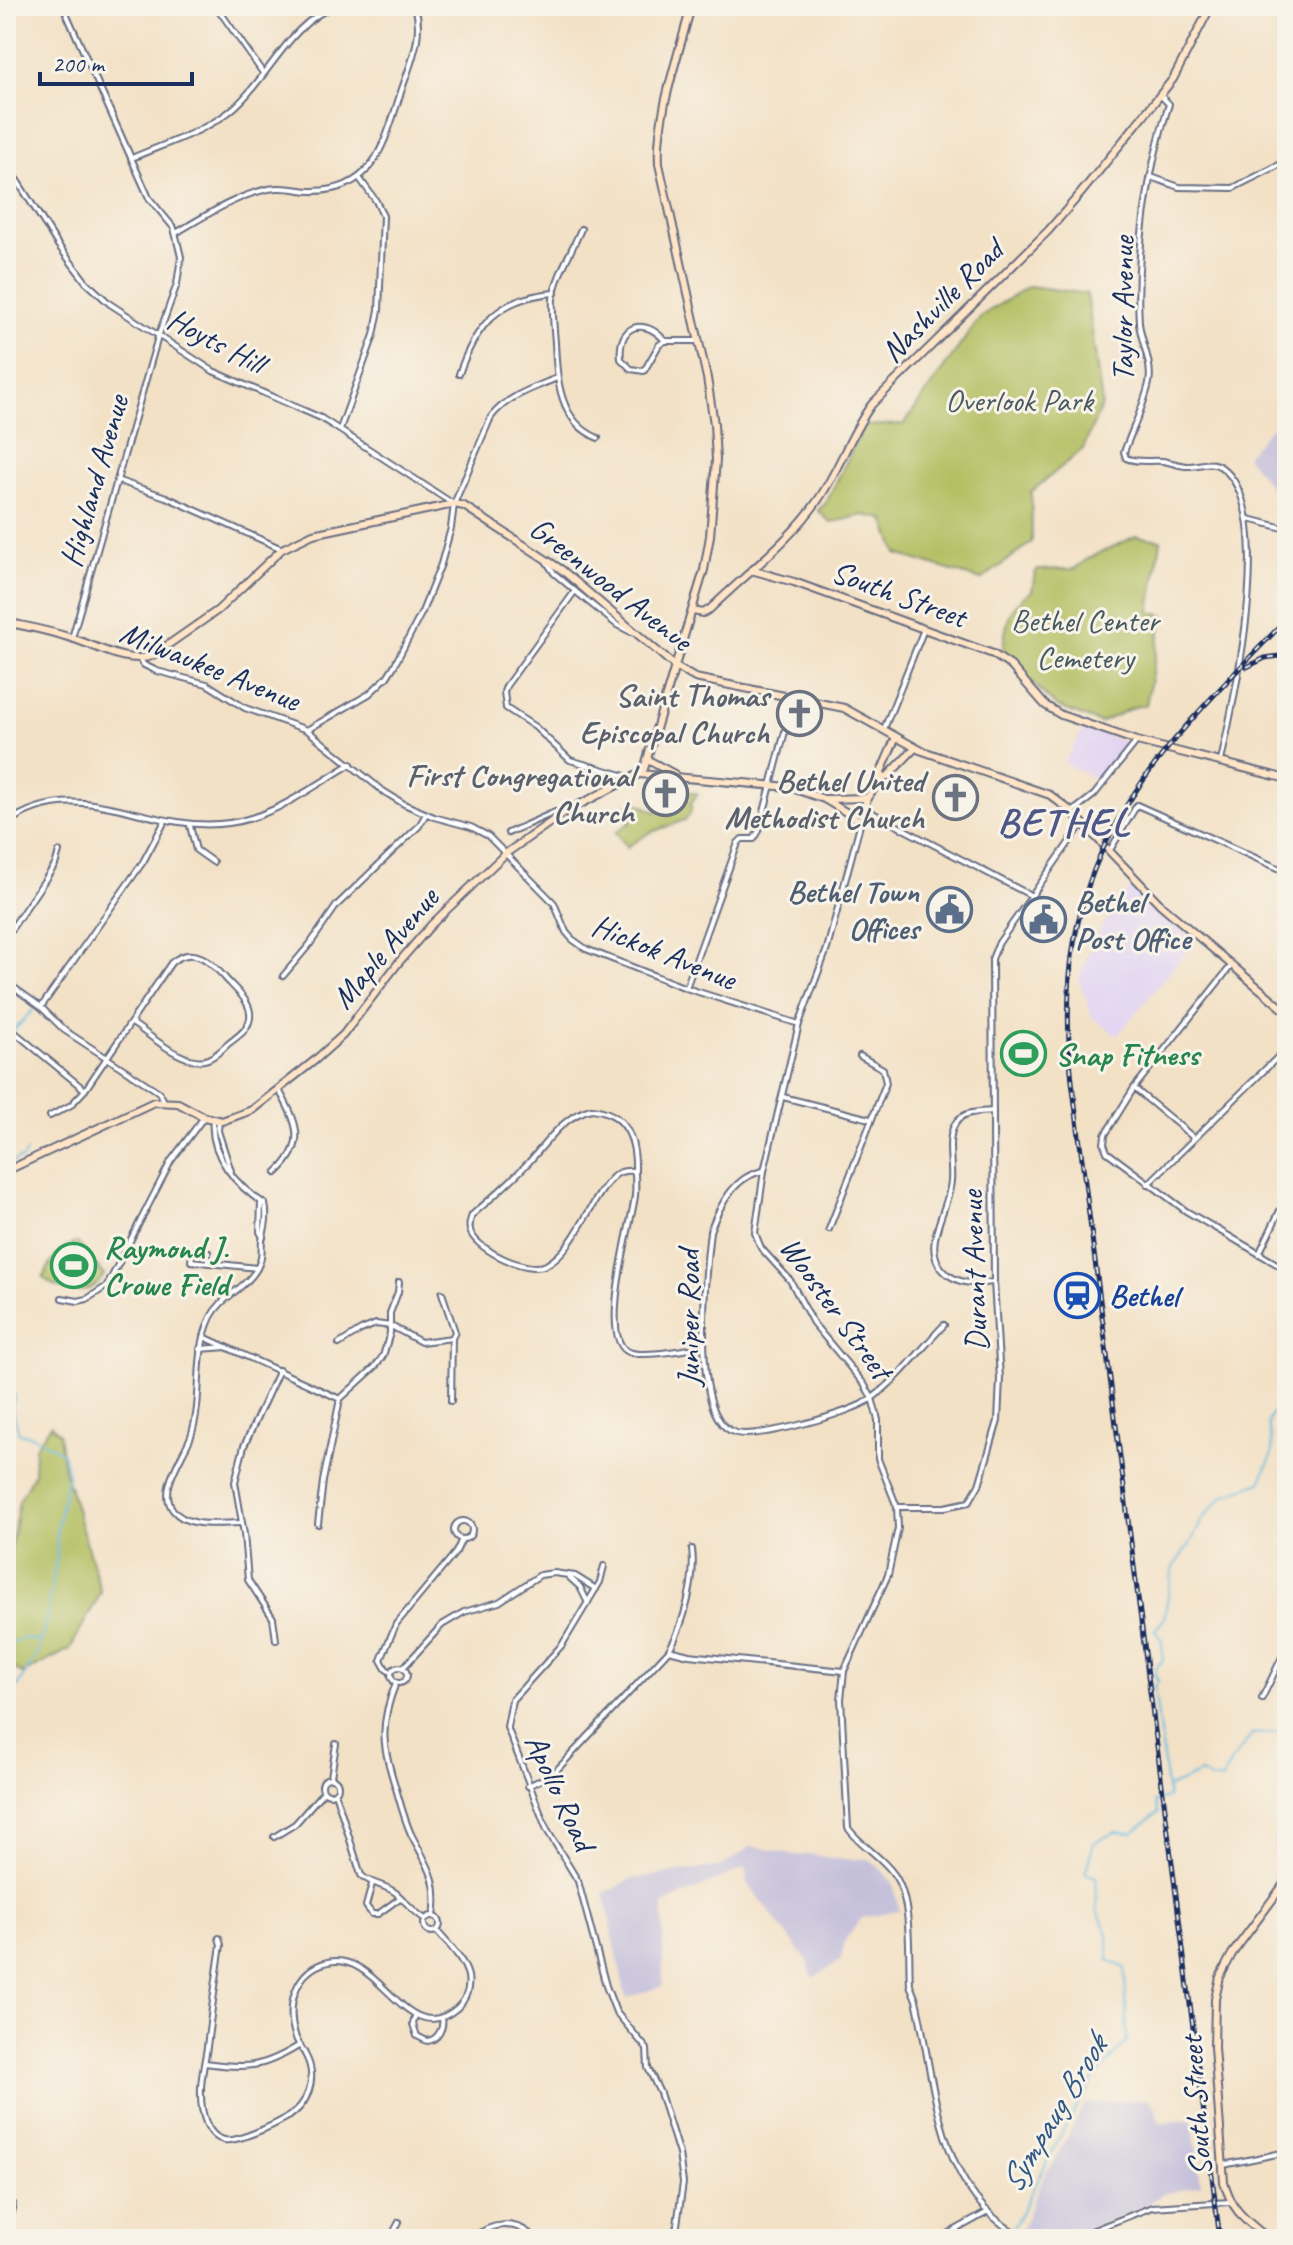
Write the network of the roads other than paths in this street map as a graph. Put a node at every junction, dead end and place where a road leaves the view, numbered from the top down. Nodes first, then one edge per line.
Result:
1 (63, 6) edge
2 (216, 6) edge
3 (335, 6) edge
4 (415, 6) edge
5 (691, 6) edge
6 (1211, 6) edge
7 (263, 73) junction
8 (1161, 96) junction
9 (132, 158) junction
10 (1287, 161) edge
11 (6, 163) edge
12 (1151, 177) junction
13 (360, 179) junction
14 (581, 229) dead end
15 (176, 233) junction
16 (555, 293) junction
17 (6, 306) edge
18 (6, 330) edge
19 (158, 337) junction
20 (665, 341) junction
21 (699, 341) junction
22 (459, 374) dead end
23 (557, 378) junction
24 (340, 429) junction
25 (598, 438) dead end
26 (118, 481) junction
27 (454, 504) junction
28 (1249, 519) junction
29 (1287, 529) edge
30 (282, 549) junction
31 (546, 559) junction
32 (751, 570) junction
33 (575, 591) junction
34 (693, 611) junction
35 (6, 622) edge
36 (924, 629) junction
37 (639, 635) junction
38 (72, 638) junction
39 (140, 660) junction
40 (676, 667) junction
41 (794, 697) junction
42 (884, 729) junction
43 (307, 730) junction
44 (896, 737) junction
45 (1137, 741) junction
46 (915, 748) junction
47 (648, 760) junction
48 (1221, 761) junction
49 (351, 764) junction
50 (639, 774) junction
51 (681, 777) junction
52 (632, 778) junction
53 (882, 778) junction
54 (1287, 779) edge
55 (772, 784) junction
56 (867, 798) junction
57 (824, 799) junction
58 (865, 809) junction
59 (565, 812) junction
60 (1072, 812) junction
61 (426, 814) junction
62 (165, 821) junction
63 (861, 821) junction
64 (6, 824) edge
65 (1082, 824) junction
66 (190, 826) junction
67 (508, 833) dead end
68 (59, 852) dead end
69 (1109, 853) junction
70 (505, 854) junction
71 (213, 862) dead end
72 (1287, 872) edge
73 (1032, 896) junction
74 (6, 937) edge
75 (1231, 966) junction
76 (283, 976) dead end
77 (6, 982) edge
78 (686, 988) junction
79 (41, 1007) junction
80 (1287, 1012) edge
81 (132, 1023) junction
82 (799, 1024) junction
83 (7, 1026) edge
84 (1287, 1048) edge
85 (860, 1056) dead end
86 (108, 1058) junction
87 (1134, 1088) junction
88 (85, 1090) junction
89 (279, 1090) junction
90 (783, 1097) junction
91 (164, 1101) junction
92 (993, 1111) junction
93 (50, 1116) dead end
94 (204, 1117) junction
95 (871, 1119) junction
96 (216, 1120) junction
97 (1194, 1139) junction
98 (6, 1171) edge
99 (635, 1171) junction
100 (764, 1171) junction
101 (276, 1173) dead end
102 (1148, 1184) junction
103 (1287, 1196) edge
104 (829, 1229) dead end
105 (1259, 1254) junction
106 (208, 1263) junction
107 (257, 1268) junction
108 (1287, 1270) edge
109 (399, 1282) dead end
110 (994, 1282) junction
111 (442, 1293) dead end
112 (62, 1298) dead end
113 (944, 1325) dead end
114 (391, 1326) junction
115 (204, 1336) junction
116 (452, 1338) junction
117 (339, 1344) dead end
118 (230, 1347) junction
119 (704, 1347) junction
120 (200, 1349) junction
121 (279, 1370) junction
122 (872, 1398) junction
123 (340, 1399) junction
124 (451, 1401) dead end
125 (897, 1507) junction
126 (242, 1523) junction
127 (318, 1524) dead end
128 (462, 1539) junction
129 (692, 1549) dead end
130 (604, 1566) dead end
131 (569, 1577) junction
132 (596, 1589) junction
133 (588, 1604) junction
134 (276, 1640) dead end
135 (1287, 1647) edge
136 (669, 1650) junction
137 (403, 1668) junction
138 (844, 1671) junction
139 (391, 1672) junction
140 (396, 1683) junction
141 (1262, 1698) dead end
142 (336, 1744) dead end
143 (331, 1778) junction
144 (528, 1786) junction
145 (324, 1791) junction
146 (335, 1792) junction
147 (274, 1837) dead end
148 (1287, 1880) edge
149 (372, 1884) junction
150 (400, 1898) junction
151 (434, 1916) junction
152 (425, 1919) junction
153 (437, 1931) junction
154 (219, 1938) dead end
155 (415, 2016) junction
156 (442, 2017) junction
157 (300, 2045) junction
158 (205, 2063) junction
159 (1287, 2152) edge
160 (1222, 2166) junction
161 (1230, 2202) junction
162 (13, 2204) dead end
163 (987, 2212) junction
164 (399, 2222) dead end
165 (6, 2232) edge
166 (390, 2239) edge
167 (471, 2239) edge
168 (535, 2239) edge
169 (673, 2239) edge
170 (939, 2239) edge
171 (1027, 2239) edge
172 (1071, 2239) edge
173 (1269, 2239) edge

1 - 9 street
2 - 7 street
3 - 7 street
4 - 13 street
5 - 21 main road
6 - 8 main road, Nashville Road
7 - 9 street
8 - 12 street, Taylor Avenue
8 - 32 main road, Nashville Road
9 - 15 street
10 - 12 street
11 - 19 street, Hoyts Hill
12 - 28 street, Taylor Avenue
13 - 15 street
13 - 24 street
14 - 16 street
15 - 19 street, Highland Avenue
16 - 22 street
16 - 23 street
17 - 18 street
19 - 24 street, Hoyts Hill
19 - 26 street, Highland Avenue
20 - 20 street
20 - 21 street
21 - 34 main road
23 - 25 street
23 - 27 street
24 - 27 street, Hoyts Hill
26 - 30 street
26 - 38 street, Highland Avenue
27 - 30 main road
27 - 31 main road, Greenwood Avenue
27 - 43 street
28 - 29 street
28 - 48 street, Taylor Avenue
30 - 39 main road
31 - 33 street
31 - 37 main road, Greenwood Avenue
32 - 34 main road, Nashville Road
32 - 36 main road, South Street
33 - 37 street
33 - 52 street
34 - 40 main road
35 - 38 main road, Milwaukee Avenue
36 - 42 street
36 - 45 main road, South Street
37 - 40 main road, Greenwood Avenue
38 - 39 main road, Milwaukee Avenue
39 - 43 street, Milwaukee Avenue
40 - 41 main road, Greenwood Avenue
40 - 47 main road
41 - 42 main road, Greenwood Avenue
41 - 55 street
42 - 44 main road, Greenwood Avenue
43 - 49 street, Milwaukee Avenue
44 - 46 main road, Greenwood Avenue
44 - 53 main road
45 - 48 main road, South Street
45 - 60 street
46 - 53 main road
46 - 60 main road, Greenwood Avenue
47 - 50 main road
47 - 51 main road
48 - 54 main road, South Street
49 - 61 street, Milwaukee Avenue
49 - 66 street
50 - 51 main road
50 - 52 main road, Maple Avenue
51 - 55 main road
52 - 59 main road, Maple Avenue
53 - 56 main road
55 - 57 main road
55 - 78 street
56 - 57 main road
56 - 58 main road, Wooster Street
57 - 63 main road
58 - 63 main road, Wooster Street
58 - 73 street
59 - 67 street
59 - 70 main road, Maple Avenue
60 - 65 main road, Greenwood Avenue
61 - 70 street, Milwaukee Avenue
61 - 76 street
62 - 64 street
62 - 66 street
62 - 79 street
63 - 82 street, Wooster Street
65 - 69 main road, Greenwood Avenue
65 - 73 street
66 - 71 street
68 - 74 street
69 - 72 street
69 - 75 main road, Greenwood Avenue
70 - 78 street, Hickok Avenue
70 - 89 main road, Maple Avenue
73 - 92 street, Durant Avenue
75 - 80 main road, Greenwood Avenue
75 - 87 street
77 - 79 street
78 - 82 street, Hickok Avenue
79 - 86 street
81 - 81 street
81 - 86 street
82 - 90 street, Wooster Street
83 - 88 street
84 - 97 street
85 - 95 street
86 - 88 street
86 - 91 street
87 - 97 street
87 - 102 street
88 - 93 street
89 - 96 main road, Maple Avenue
89 - 101 street
90 - 95 street
90 - 100 street, Wooster Street
91 - 94 main road
91 - 98 main road
92 - 110 street, Durant Avenue
92 - 110 street
94 - 96 main road
94 - 112 street
95 - 104 street
96 - 107 street
97 - 102 street
99 - 99 street
99 - 119 street
100 - 119 street, Juniper Road
100 - 122 street, Wooster Street
102 - 105 street
103 - 105 street
105 - 108 street
106 - 106 street
106 - 107 street
107 - 115 street
109 - 114 street
110 - 125 street, Durant Avenue
111 - 116 street
113 - 122 street
114 - 116 street
114 - 117 street
114 - 123 street
115 - 118 street
115 - 120 street
116 - 124 street
118 - 120 street
118 - 121 street
119 - 122 street, Juniper Road
120 - 126 street
121 - 123 street
121 - 126 street
122 - 125 street, Wooster Street
123 - 127 street
125 - 138 street, Wooster Street
126 - 134 street
128 - 128 street
128 - 139 street
129 - 136 street
130 - 132 street, Apollo Road
131 - 132 street
131 - 133 street
131 - 137 street
132 - 133 street, Apollo Road
133 - 144 street, Apollo Road
135 - 141 street
136 - 138 street
136 - 144 street
137 - 139 street
137 - 140 street
138 - 163 street, Wooster Street
139 - 140 street
140 - 151 street
142 - 143 street
143 - 145 street
143 - 146 street
144 - 169 street, Apollo Road
145 - 146 street
145 - 147 street
146 - 149 street
148 - 160 main road, South Street
149 - 150 street
149 - 150 street
150 - 152 street
151 - 152 street
151 - 153 street
152 - 153 street
153 - 156 street
154 - 158 street
155 - 156 street
155 - 156 street
155 - 157 street
157 - 158 street
157 - 158 street
159 - 160 street
160 - 161 main road, South Street
161 - 172 street
161 - 173 main road, South Street
162 - 165 street
163 - 170 street
163 - 171 street, Wooster Street
164 - 166 street
167 - 168 street

